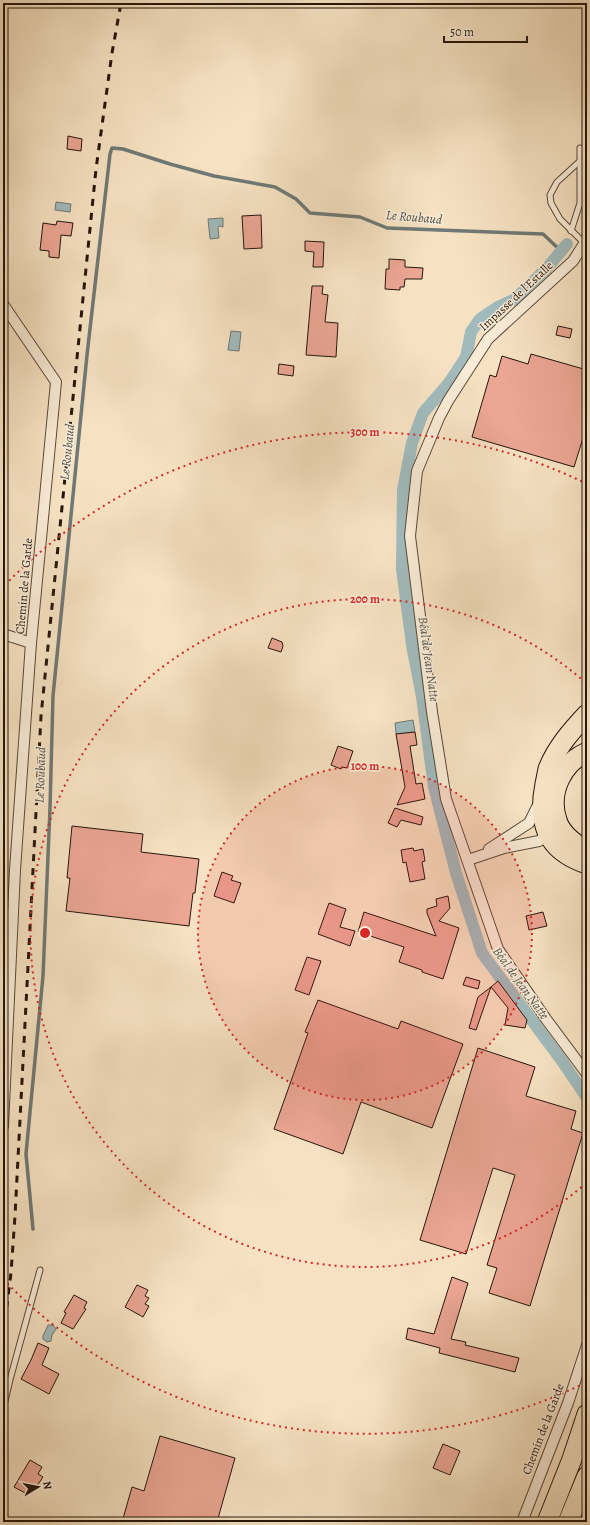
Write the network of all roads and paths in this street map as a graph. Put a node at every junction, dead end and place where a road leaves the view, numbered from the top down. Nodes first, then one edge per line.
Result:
1 (580, 148) dead end
2 (580, 161) junction
3 (571, 231) junction
4 (586, 241) edge
5 (3, 304) edge
6 (3, 634) edge
7 (31, 643) junction
8 (587, 714) edge
9 (587, 752) edge
10 (546, 826) junction
11 (587, 852) edge
12 (468, 860) junction
13 (587, 864) edge
14 (587, 1074) edge
15 (3, 1126) edge
16 (40, 1270) dead end
17 (587, 1345) edge
18 (3, 1409) edge
19 (587, 1414) edge
20 (587, 1476) edge
21 (522, 1522) edge
22 (547, 1522) edge
23 (568, 1522) edge

1 - 2 lane
2 - 3 lane
2 - 3 lane
3 - 4 lane
4 - 12 street, Impasse de l'Estalle
5 - 7 street, Chemin de la Garde
6 - 7 street
7 - 15 street, Chemin de la Garde
8 - 10 highway
9 - 10 highway
10 - 11 highway
10 - 12 street
10 - 12 street
10 - 13 highway
12 - 14 street
16 - 18 lane
17 - 21 street, Chemin de la Garde
19 - 22 highway
20 - 23 highway

